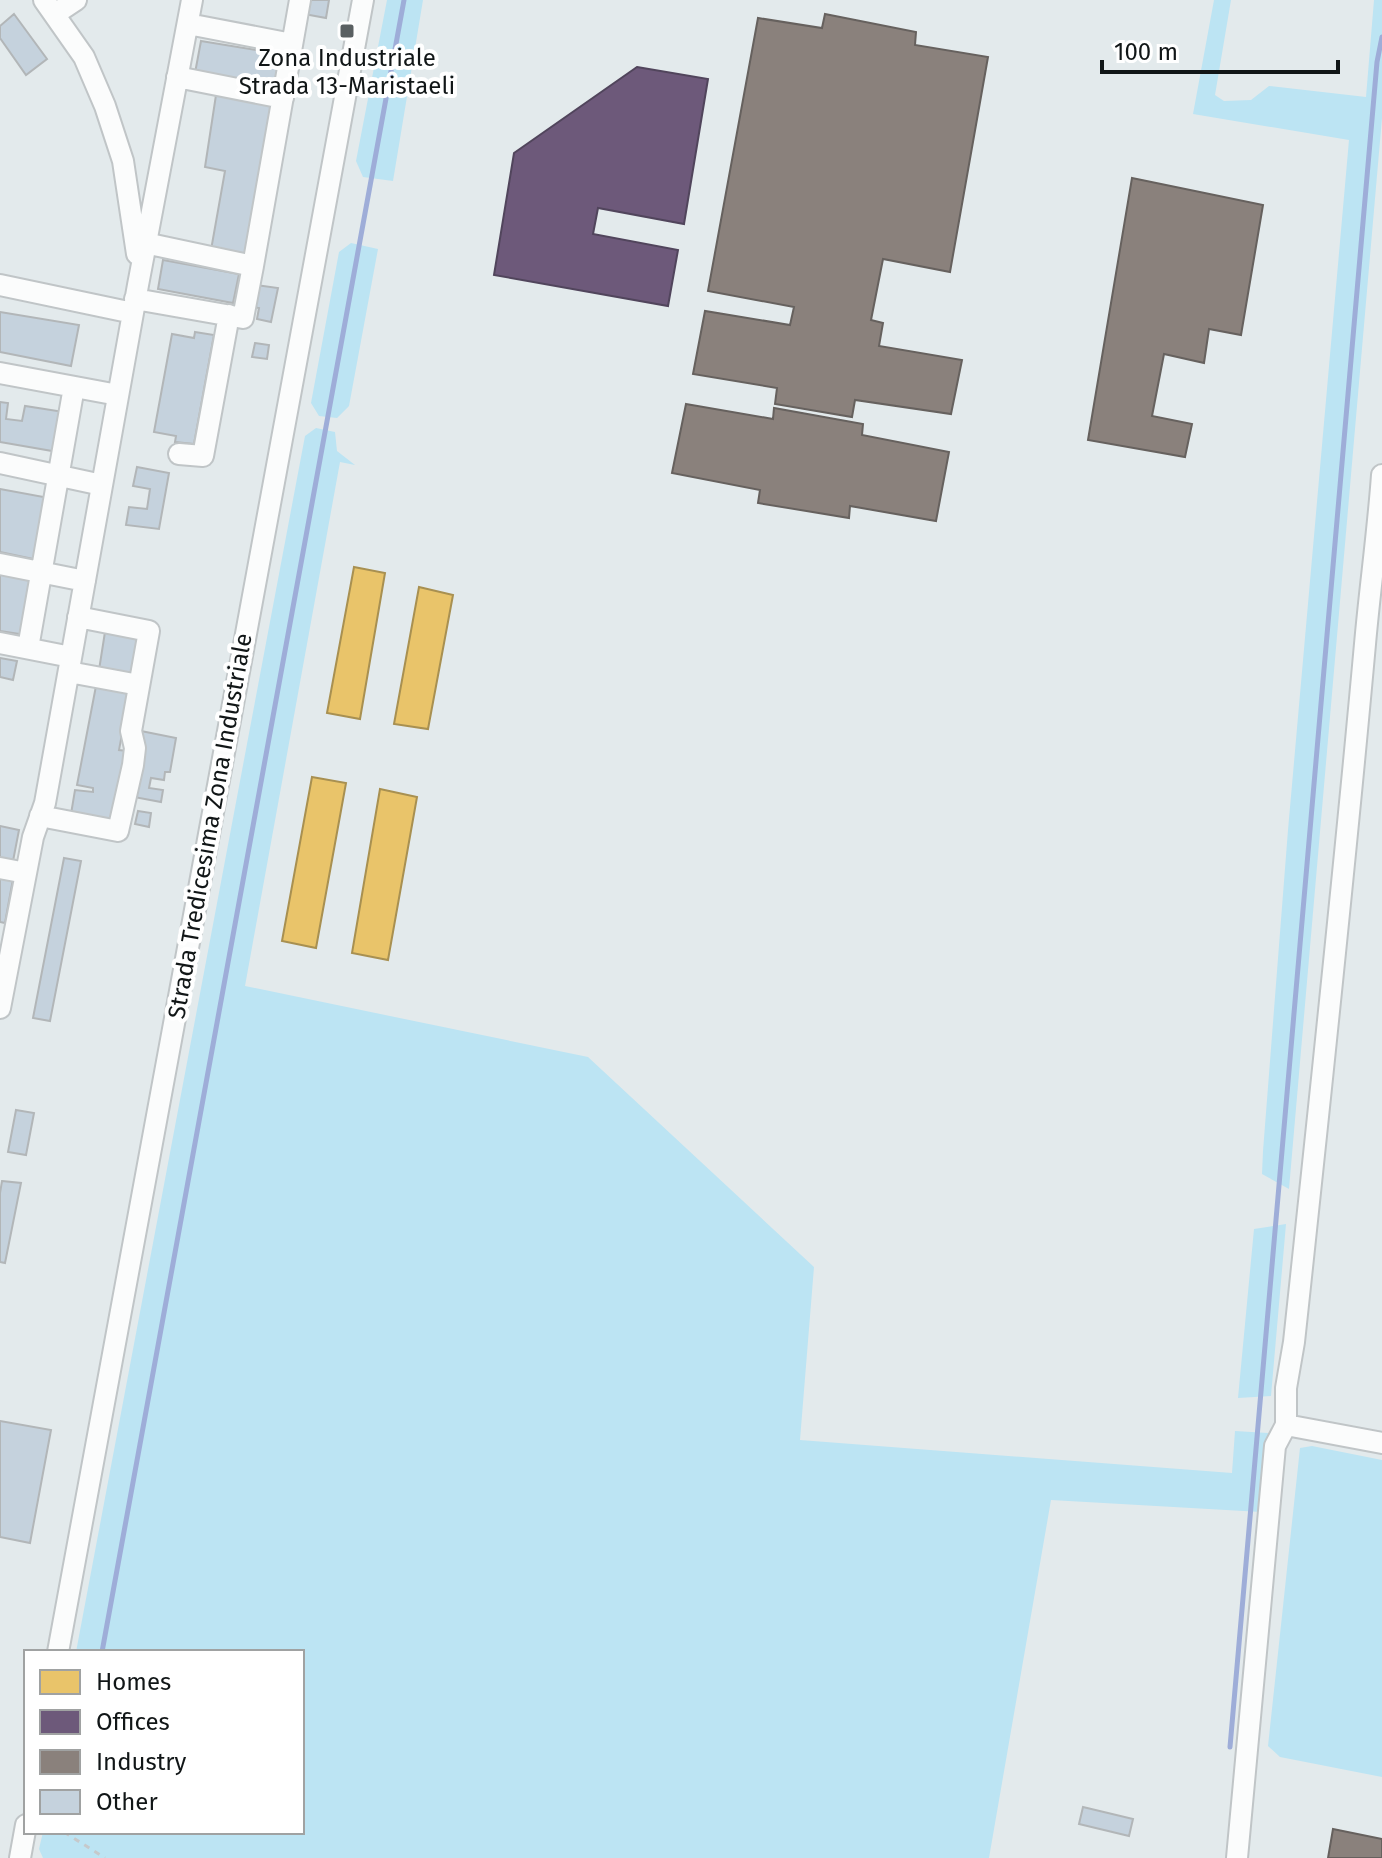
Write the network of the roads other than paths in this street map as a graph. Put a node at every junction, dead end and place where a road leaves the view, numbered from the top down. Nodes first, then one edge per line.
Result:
1 (76, 0) edge
2 (192, 0) edge
3 (300, 0) edge
4 (363, 0) edge
5 (50, 7) edge
6 (188, 24) junction
7 (292, 44) junction
8 (177, 77) junction
9 (283, 98) junction
10 (145, 243) junction
11 (253, 266) junction
12 (140, 274) junction
13 (0, 285) edge
14 (134, 306) junction
15 (229, 315) junction
16 (0, 373) edge
17 (74, 387) junction
18 (118, 395) junction
19 (179, 454) dead end
20 (0, 463) edge
21 (59, 475) junction
22 (1382, 475) edge
23 (102, 485) junction
24 (0, 564) edge
25 (42, 573) junction
26 (85, 581) junction
27 (78, 617) junction
28 (0, 643) edge
29 (28, 648) junction
30 (70, 664) junction
31 (139, 685) junction
32 (40, 816) junction
33 (0, 868) edge
34 (26, 873) junction
35 (0, 1008) edge
36 (1286, 1425) junction
37 (1382, 1443) edge
38 (58, 1650) edge
39 (24, 1834) edge
40 (20, 1858) edge
41 (1237, 1858) edge

1 - 5 street
2 - 6 street
3 - 7 street
4 - 38 street, Strada Tredicesima Zona Industriale
5 - 12 street
6 - 7 street
6 - 8 street
7 - 9 street
8 - 9 street
8 - 10 street
9 - 11 street
10 - 11 street
10 - 12 street
11 - 15 street
12 - 14 street
13 - 14 street
14 - 15 street
14 - 18 street
15 - 19 street
16 - 17 street
17 - 18 street
17 - 21 street
18 - 23 street
20 - 21 street
21 - 23 street
21 - 25 street
22 - 36 street
23 - 26 street
24 - 25 street
25 - 26 street
25 - 29 street
26 - 27 street
27 - 30 street
27 - 31 street
28 - 29 street
29 - 30 street
30 - 31 street
30 - 32 street
31 - 32 street
32 - 34 street
33 - 34 street
34 - 35 street
36 - 37 street
36 - 41 street
39 - 40 street

